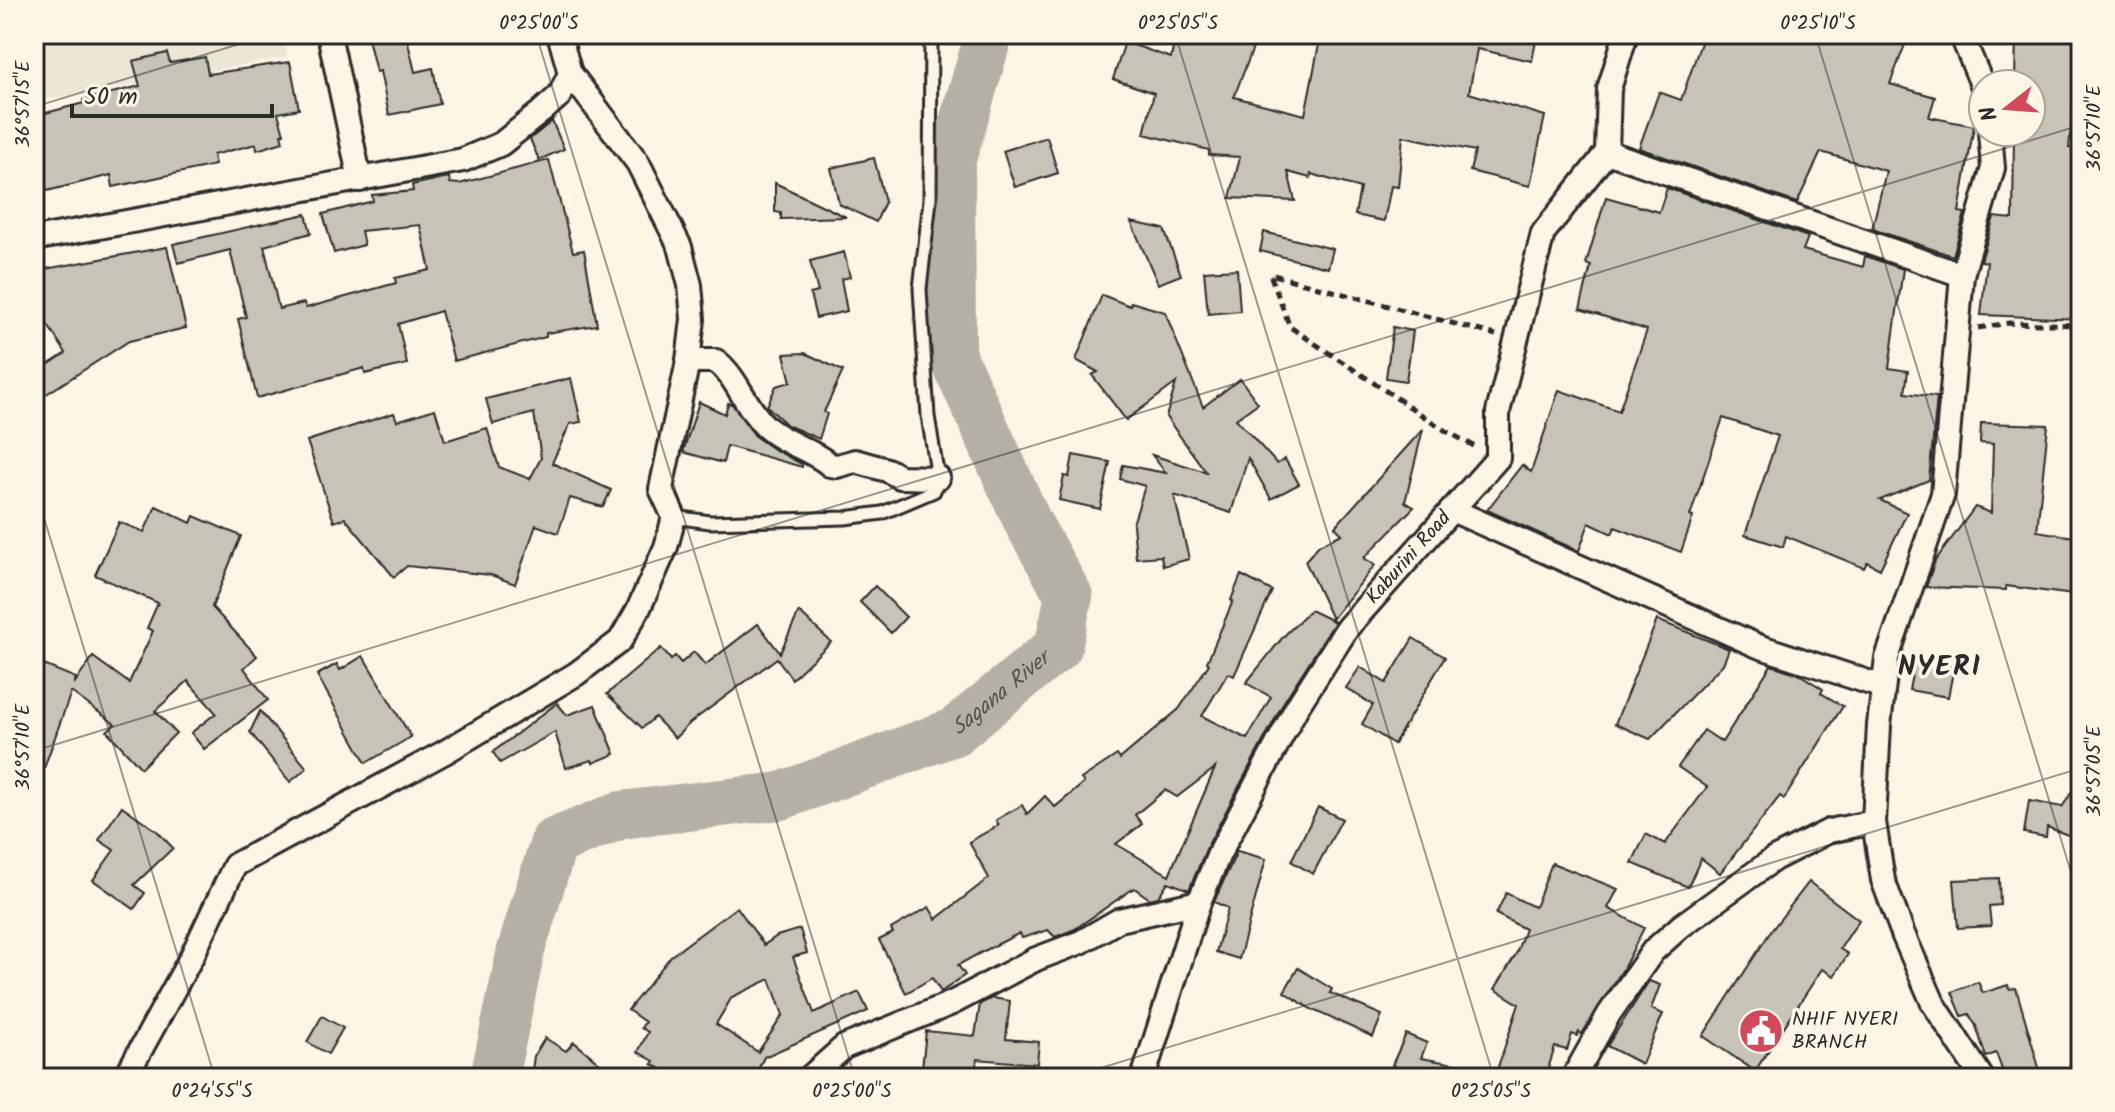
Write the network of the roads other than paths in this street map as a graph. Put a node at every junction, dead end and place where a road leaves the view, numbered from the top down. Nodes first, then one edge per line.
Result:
1 (329, 34) edge
2 (559, 34) edge
3 (931, 34) edge
4 (1626, 34) edge
5 (1961, 34) edge
6 (1975, 68) edge
7 (570, 73) junction
8 (1991, 148) edge
9 (1607, 152) junction
10 (360, 180) junction
11 (34, 239) edge
12 (1962, 275) junction
13 (688, 361) junction
14 (938, 478) junction
15 (1452, 510) junction
16 (674, 517) junction
17 (1883, 687) junction
18 (1874, 822) junction
19 (1199, 902) junction
20 (125, 1078) edge
21 (809, 1078) edge
22 (1143, 1078) edge
23 (1573, 1078) edge
24 (1982, 1078) edge

1 - 10 street
2 - 7 street
3 - 14 lane
4 - 9 street
5 - 6 street
7 - 10 street
7 - 13 street
8 - 12 street
9 - 12 street
9 - 15 street, Kaburini Road
10 - 11 street
12 - 17 street
13 - 14 street
13 - 16 street
14 - 16 lane
15 - 17 street
15 - 19 street, Kaburini Road
16 - 20 street
17 - 18 street
18 - 23 street
18 - 24 street
19 - 21 street
19 - 22 street, Kaburini Road

